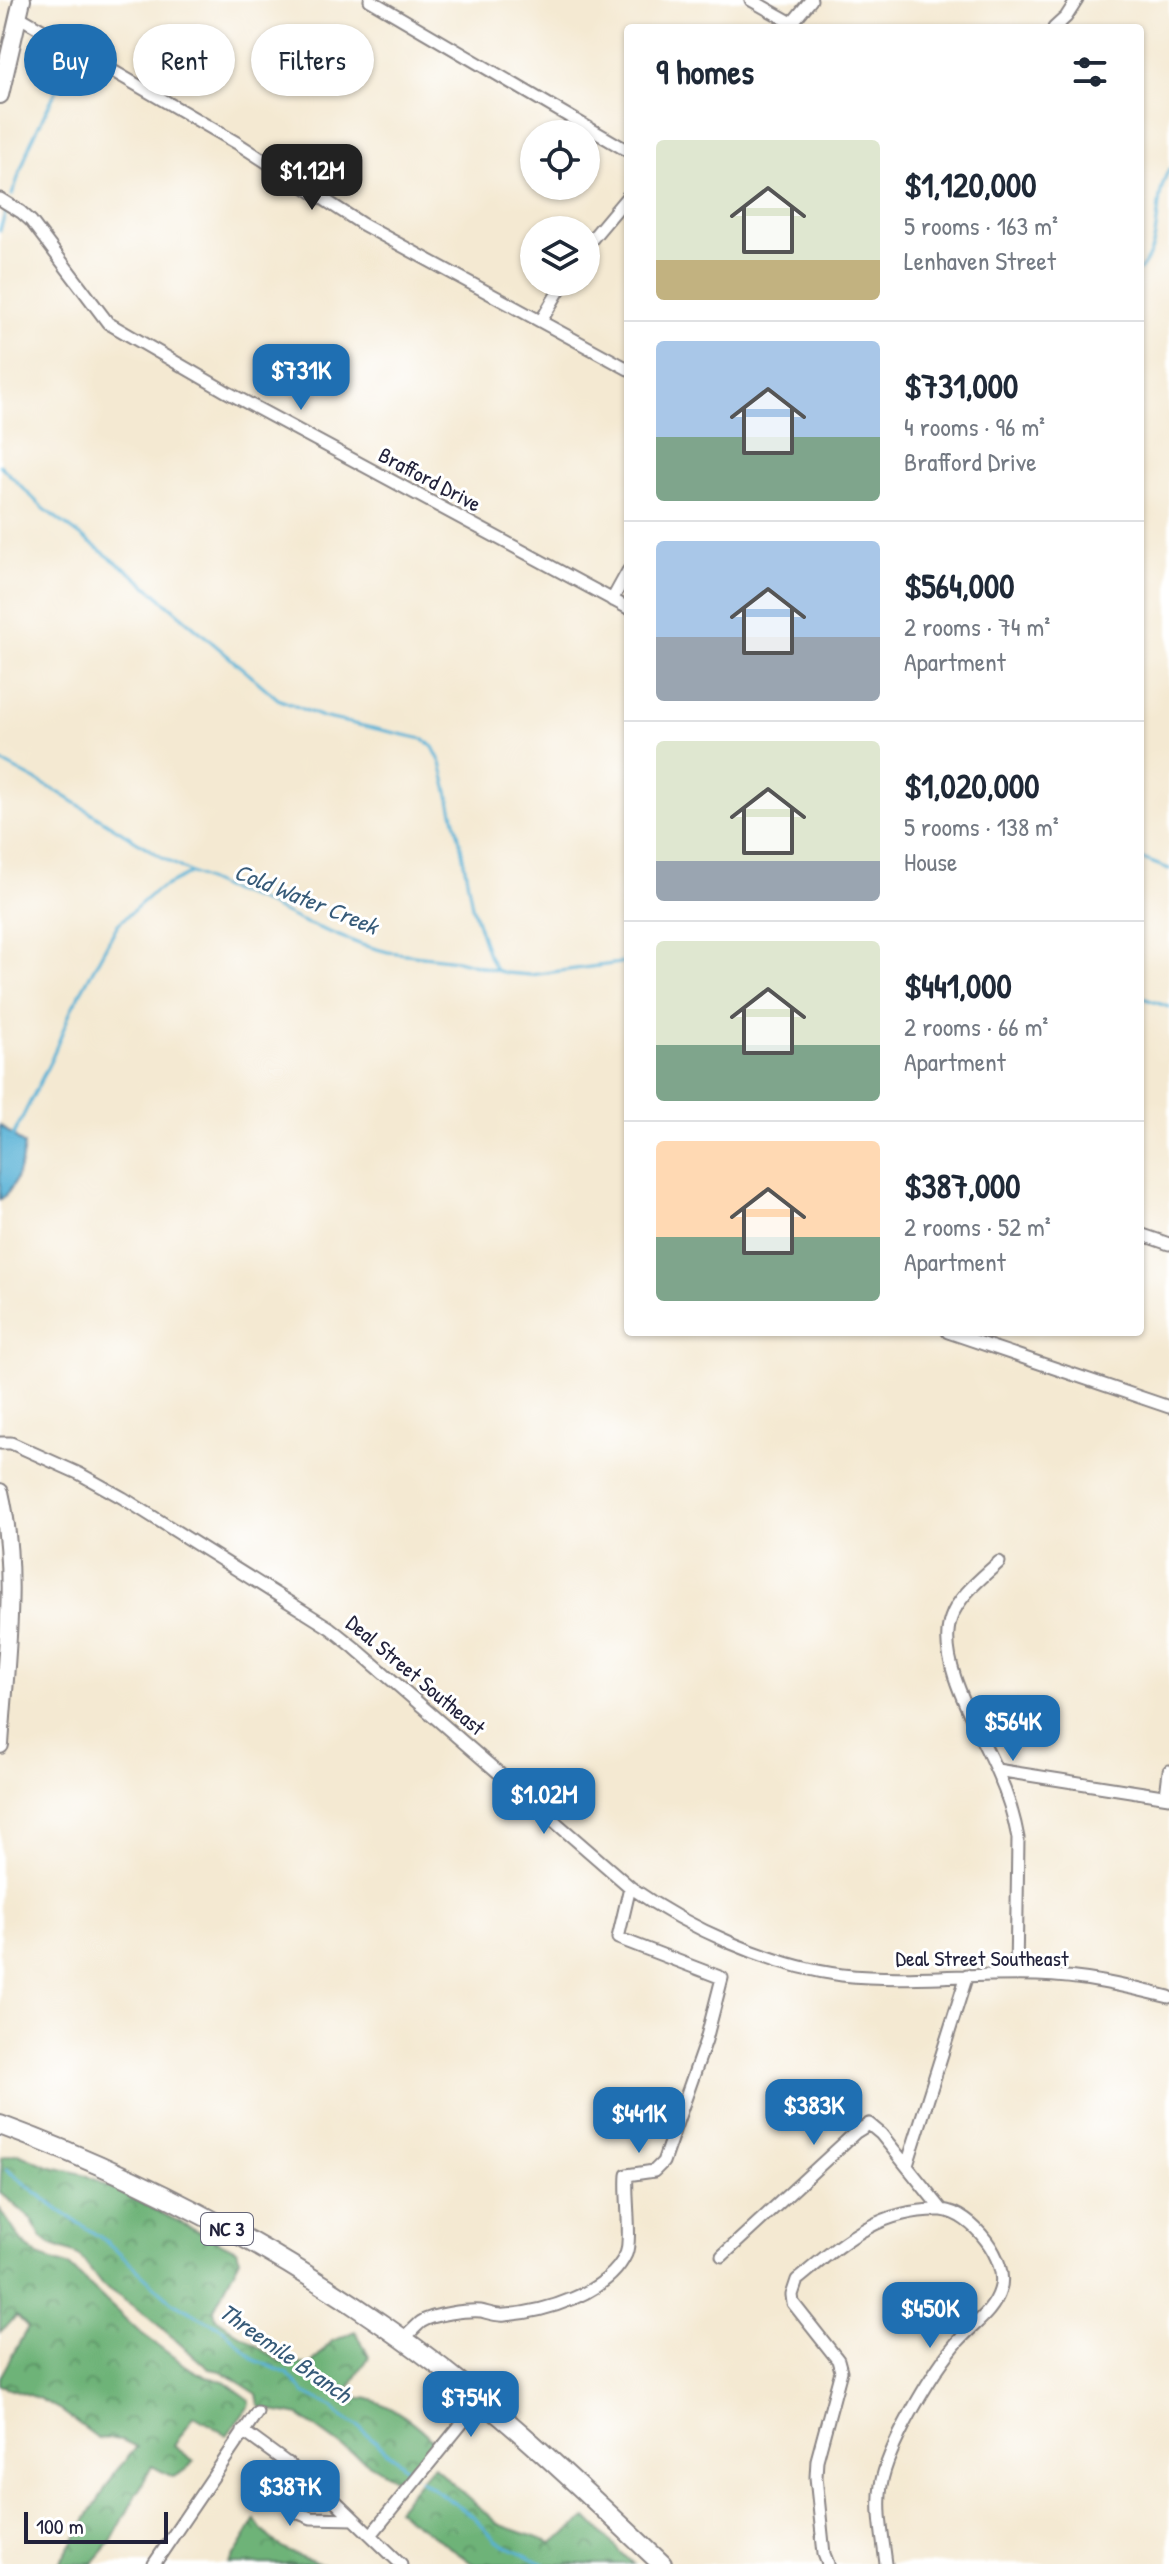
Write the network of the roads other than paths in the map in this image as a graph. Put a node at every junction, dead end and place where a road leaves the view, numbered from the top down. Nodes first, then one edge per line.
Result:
1 (370, 0) edge
2 (751, 0) edge
3 (811, 0) edge
4 (1077, 0) edge
5 (20, 8) edge
6 (1068, 23) edge
7 (787, 24) edge
8 (792, 24) edge
9 (0, 95) edge
10 (624, 149) edge
11 (0, 199) edge
12 (624, 201) edge
13 (600, 229) edge
14 (556, 296) edge
15 (541, 321) junction
16 (624, 367) edge
17 (624, 578) edge
18 (612, 600) junction
19 (624, 606) edge
20 (1144, 1235) edge
21 (1169, 1244) edge
22 (960, 1336) edge
23 (1169, 1407) edge
24 (0, 1443) edge
25 (0, 1492) edge
26 (999, 1562) dead end
27 (0, 1745) edge
28 (997, 1770) junction
29 (1169, 1771) edge
30 (1168, 1797) edge
31 (630, 1887) junction
32 (967, 1975) junction
33 (1016, 1975) junction
34 (1169, 1997) edge
35 (0, 2125) edge
36 (907, 2165) junction
37 (942, 2210) junction
38 (722, 2256) dead end
39 (403, 2339) junction
40 (480, 2401) junction
41 (257, 2412) dead end
42 (243, 2431) junction
43 (288, 2463) junction
44 (354, 2519) junction
45 (371, 2535) junction
46 (154, 2564) edge
47 (401, 2564) edge
48 (662, 2564) edge
49 (828, 2564) edge
50 (886, 2564) edge

1 - 10 street
2 - 7 street
3 - 8 street
4 - 6 street
5 - 9 main road
5 - 15 street
11 - 18 street, Brafford Drive
12 - 13 street
14 - 15 street
15 - 16 street
17 - 18 street
18 - 19 street, Brafford Drive
20 - 21 street
22 - 23 street
24 - 31 street, Deal Street Southeast
25 - 27 main road
26 - 28 street
28 - 30 street
28 - 33 street
29 - 30 street
31 - 32 street, Deal Street Southeast
31 - 39 street
32 - 33 street, Deal Street Southeast
32 - 36 street
33 - 34 street, Deal Street Southeast
35 - 39 main road, NC 3
36 - 37 street
36 - 38 street
37 - 49 street
37 - 50 street
39 - 40 main road, NC 3
40 - 45 street
40 - 48 main road, NC 3
41 - 42 street
42 - 43 street
42 - 46 street
43 - 44 street
43 - 44 street
44 - 45 street
45 - 47 street

